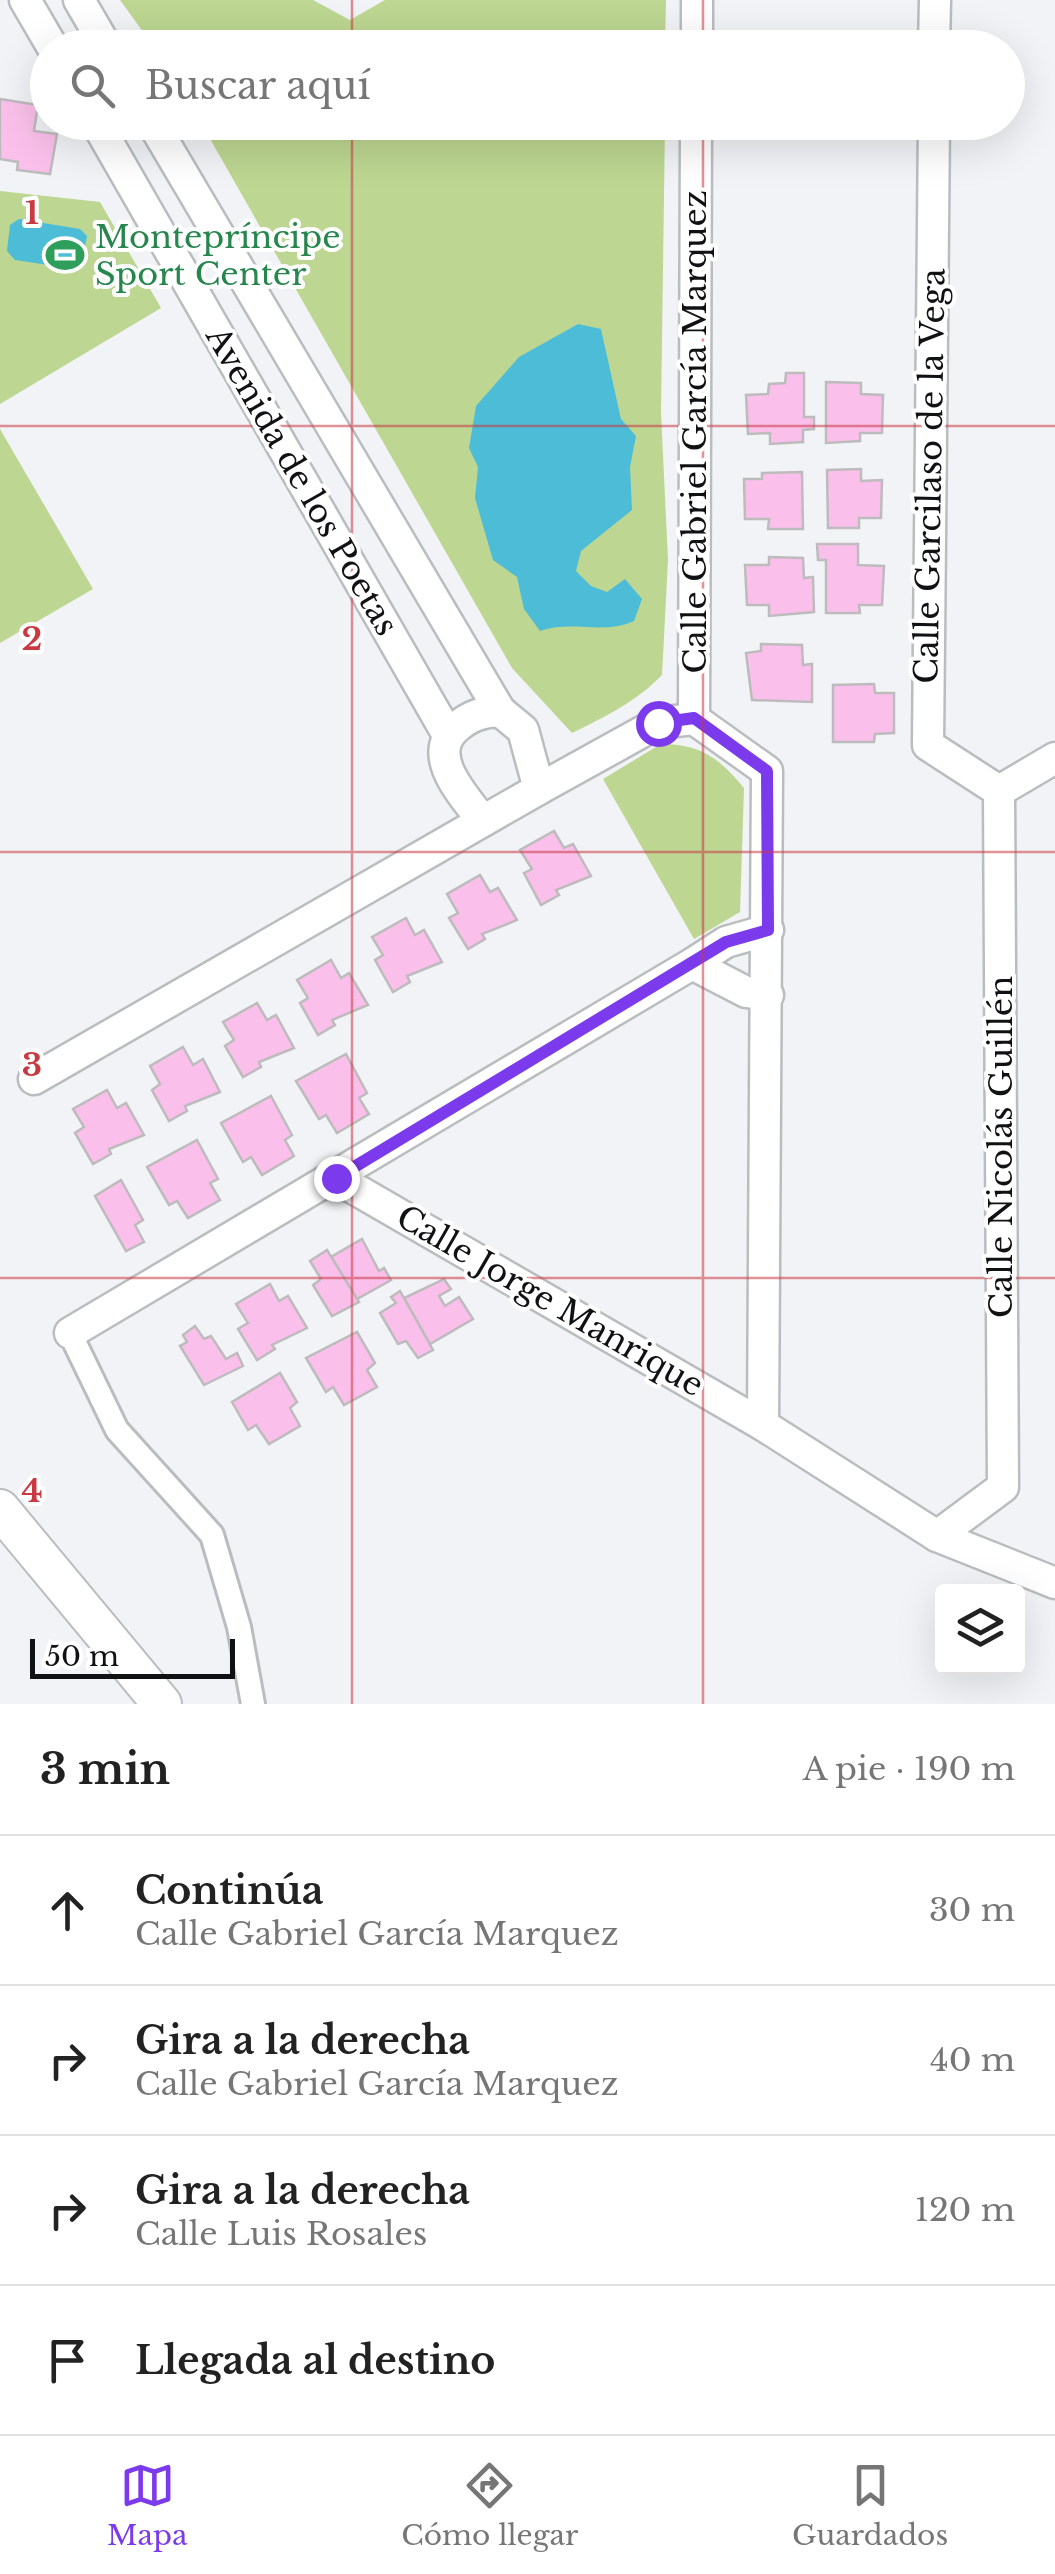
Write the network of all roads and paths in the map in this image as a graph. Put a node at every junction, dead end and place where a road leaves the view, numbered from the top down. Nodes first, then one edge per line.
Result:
1 (25, 0) edge
2 (79, 0) edge
3 (697, 0) edge
4 (935, 0) edge
5 (42, 30) edge
6 (96, 30) edge
7 (696, 30) edge
8 (934, 30) edge
9 (106, 140) edge
10 (163, 140) edge
11 (696, 140) edge
12 (934, 140) edge
13 (500, 711) junction
14 (694, 718) junction
15 (448, 735) junction
16 (1055, 758) edge
17 (539, 789) junction
18 (999, 790) junction
19 (484, 820) junction
20 (768, 930) junction
21 (692, 964) junction
22 (768, 994) junction
23 (34, 1080) dead end
24 (336, 1178) junction
25 (70, 1332) joint
26 (764, 1424) junction
27 (0, 1509) edge
28 (938, 1536) junction
29 (1055, 1582) edge
30 (162, 1704) edge
31 (253, 1704) edge

1 - 5 street
2 - 6 street
3 - 7 street
4 - 8 street
9 - 15 street, Avenida de los Poetas
10 - 13 street, Avenida de los Poetas
11 - 14 street, Calle Gabriel García Marquez
12 - 18 street, Calle Garcilaso de la Vega
13 - 15 street
13 - 17 street
14 - 17 street
14 - 20 street, Calle Gabriel García Marquez
15 - 19 street
16 - 18 street
17 - 19 street
18 - 28 street, Calle Nicolás Guillén
19 - 23 street
20 - 21 street
20 - 22 street, Calle Gabriel García Marquez
21 - 22 street
21 - 24 street
22 - 26 street, Calle Gabriel García Marquez
24 - 25 street
24 - 26 street, Calle Jorge Manrique
25 - 31 street
26 - 28 street, Calle Jorge Manrique
27 - 30 street
28 - 29 street, Calle Jorge Manrique

